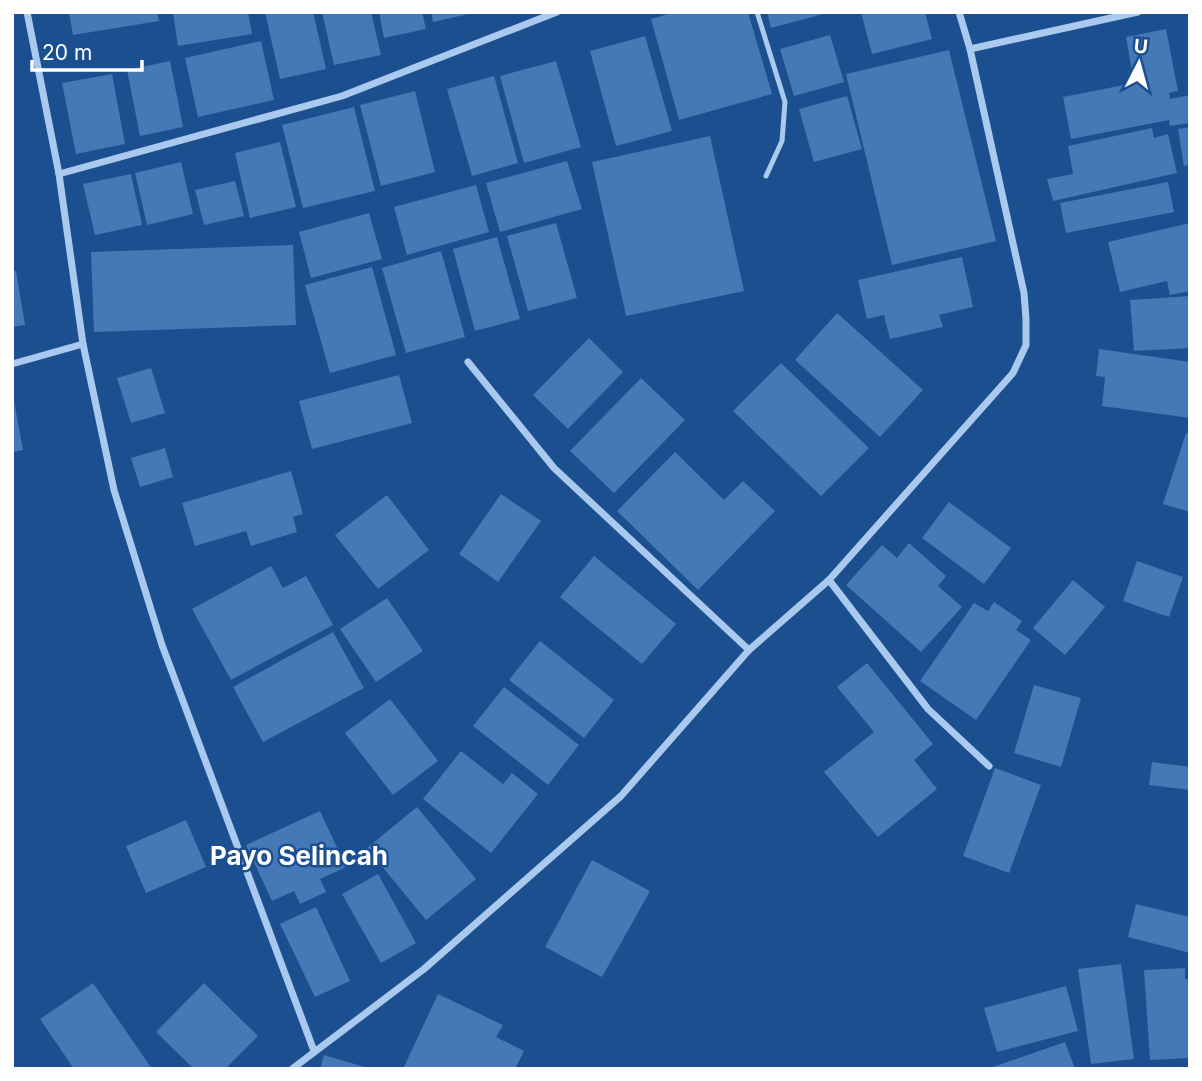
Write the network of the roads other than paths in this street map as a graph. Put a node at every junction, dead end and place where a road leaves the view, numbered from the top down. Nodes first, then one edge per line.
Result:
1 (27, 12) edge
2 (558, 12) edge
3 (757, 12) edge
4 (959, 12) edge
5 (1138, 12) edge
6 (970, 49) junction
7 (60, 174) junction
8 (766, 176) dead end
9 (83, 344) junction
10 (468, 362) dead end
11 (12, 364) edge
12 (828, 580) junction
13 (749, 650) junction
14 (989, 765) dead end
15 (314, 1051) junction
16 (292, 1069) edge

1 - 7 street
2 - 7 street
3 - 8 lane
4 - 6 street
5 - 6 street
6 - 12 street
7 - 9 street
9 - 11 street
9 - 15 street
10 - 13 street
12 - 13 street
12 - 14 street
13 - 15 street
15 - 16 street

